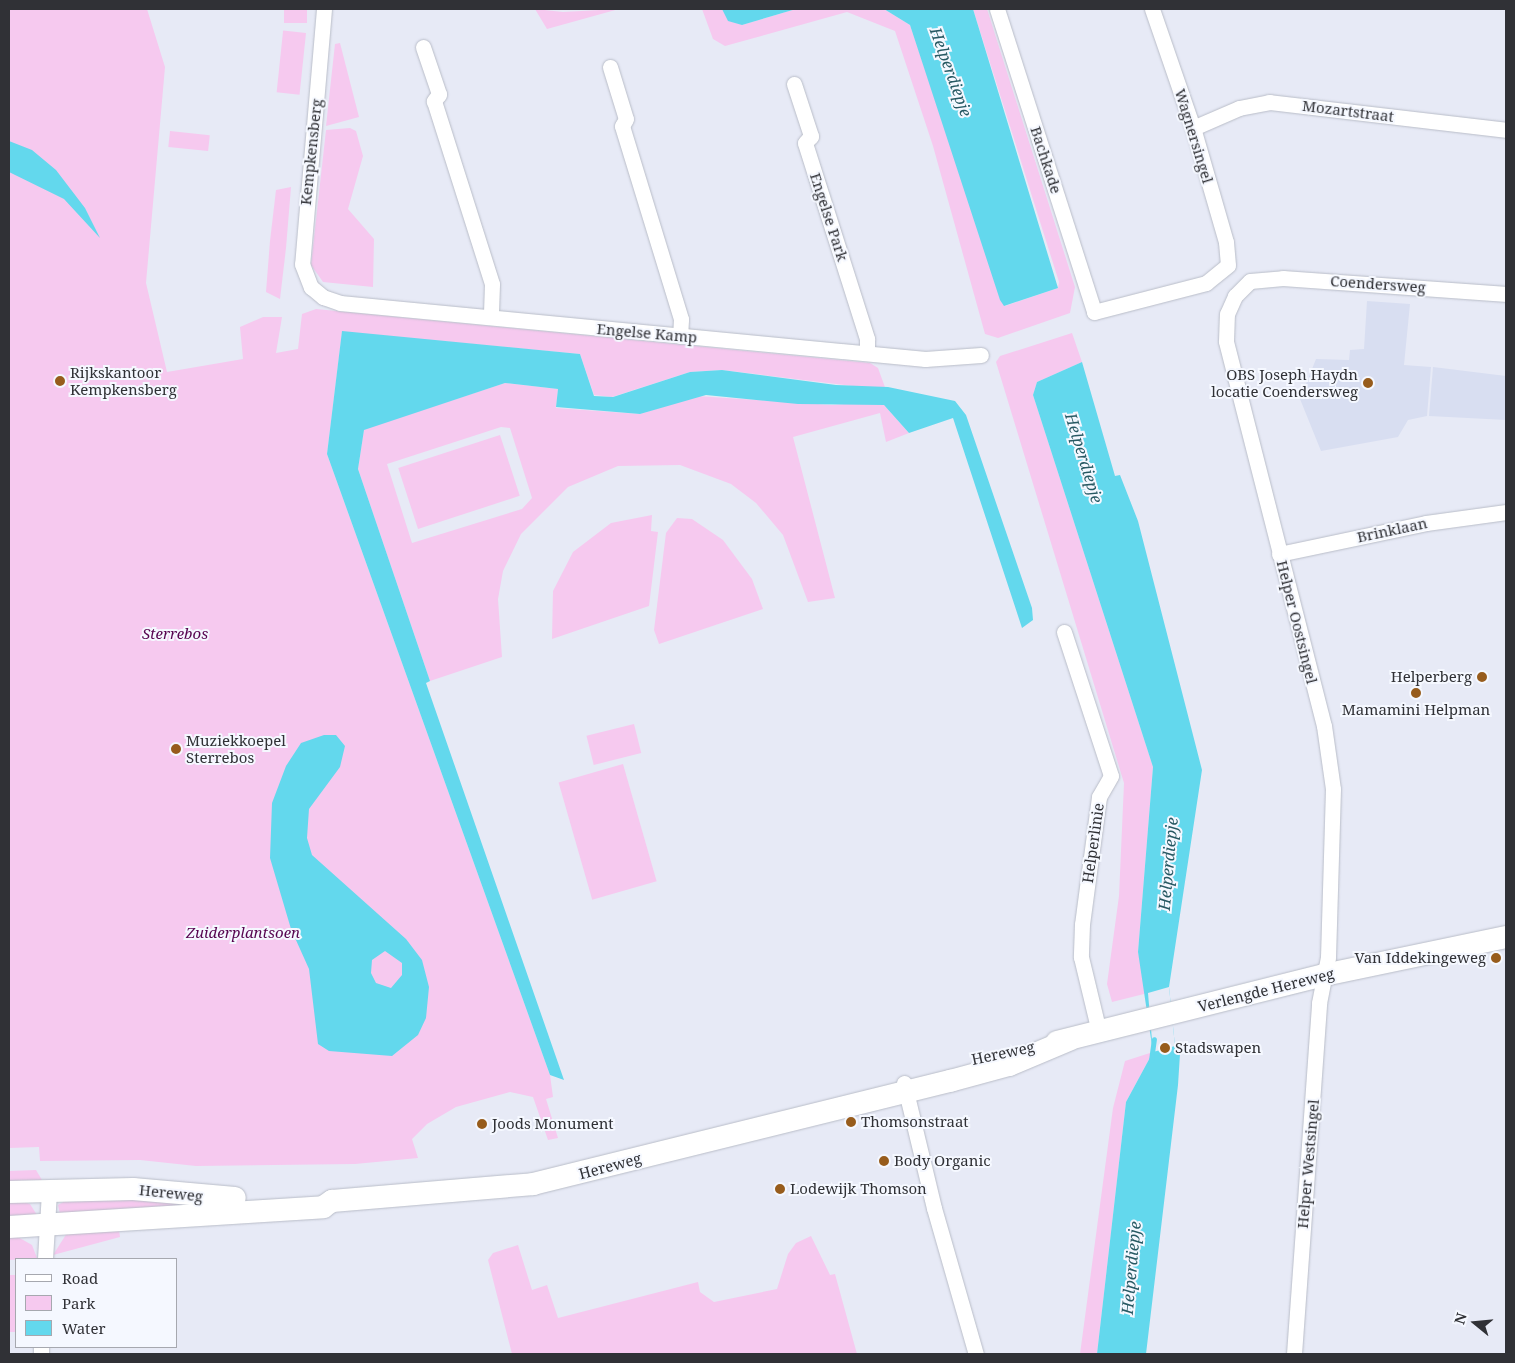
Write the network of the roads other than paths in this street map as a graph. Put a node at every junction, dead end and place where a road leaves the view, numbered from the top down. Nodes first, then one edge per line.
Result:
1 (324, 9) edge
2 (997, 9) edge
3 (1152, 9) edge
4 (424, 46) dead end
5 (610, 67) dead end
6 (794, 84) dead end
7 (1193, 128) junction
8 (1506, 130) edge
9 (1228, 265) joint
10 (1250, 281) joint
11 (315, 292) joint
12 (1506, 294) edge
13 (491, 316) junction
14 (680, 336) junction
15 (867, 353) junction
16 (981, 355) dead end
17 (1506, 512) edge
18 (1280, 554) junction
19 (1064, 632) dead end
20 (1506, 937) edge
21 (1324, 975) junction
22 (1150, 1019) joint
23 (1100, 1032) junction
24 (905, 1086) junction
25 (9, 1192) edge
26 (48, 1192) junction
27 (332, 1201) junction
28 (47, 1226) junction
29 (9, 1227) edge
30 (45, 1258) edge
31 (976, 1354) edge
32 (1294, 1354) edge

1 - 11 street, Kempkensberg
2 - 9 street, Bachkade
3 - 7 street, Wagnersingel
4 - 13 street
5 - 14 street
6 - 15 street, Engelse Park
7 - 8 street, Mozartstraat
7 - 9 street, Wagnersingel
10 - 12 street, Coendersweg
10 - 18 street, Helper Oostsingel
11 - 13 street, Engelse Kamp
13 - 14 street, Engelse Kamp
14 - 15 street, Engelse Kamp
15 - 16 street, Engelse Kamp
17 - 18 street, Brinklaan
18 - 21 street, Helper Oostsingel
19 - 23 street, Helperlinie
20 - 21 main road, Verlengde Hereweg
21 - 22 main road, Verlengde Hereweg
21 - 32 street, Helper Westsingel
22 - 23 main road, Hereweg
23 - 24 main road, Hereweg
24 - 27 main road, Hereweg
24 - 31 street
25 - 26 main road, Hereweg
26 - 27 main road, Hereweg
26 - 28 street
27 - 28 main road, Hereweg
28 - 29 main road, Hereweg
28 - 30 street

